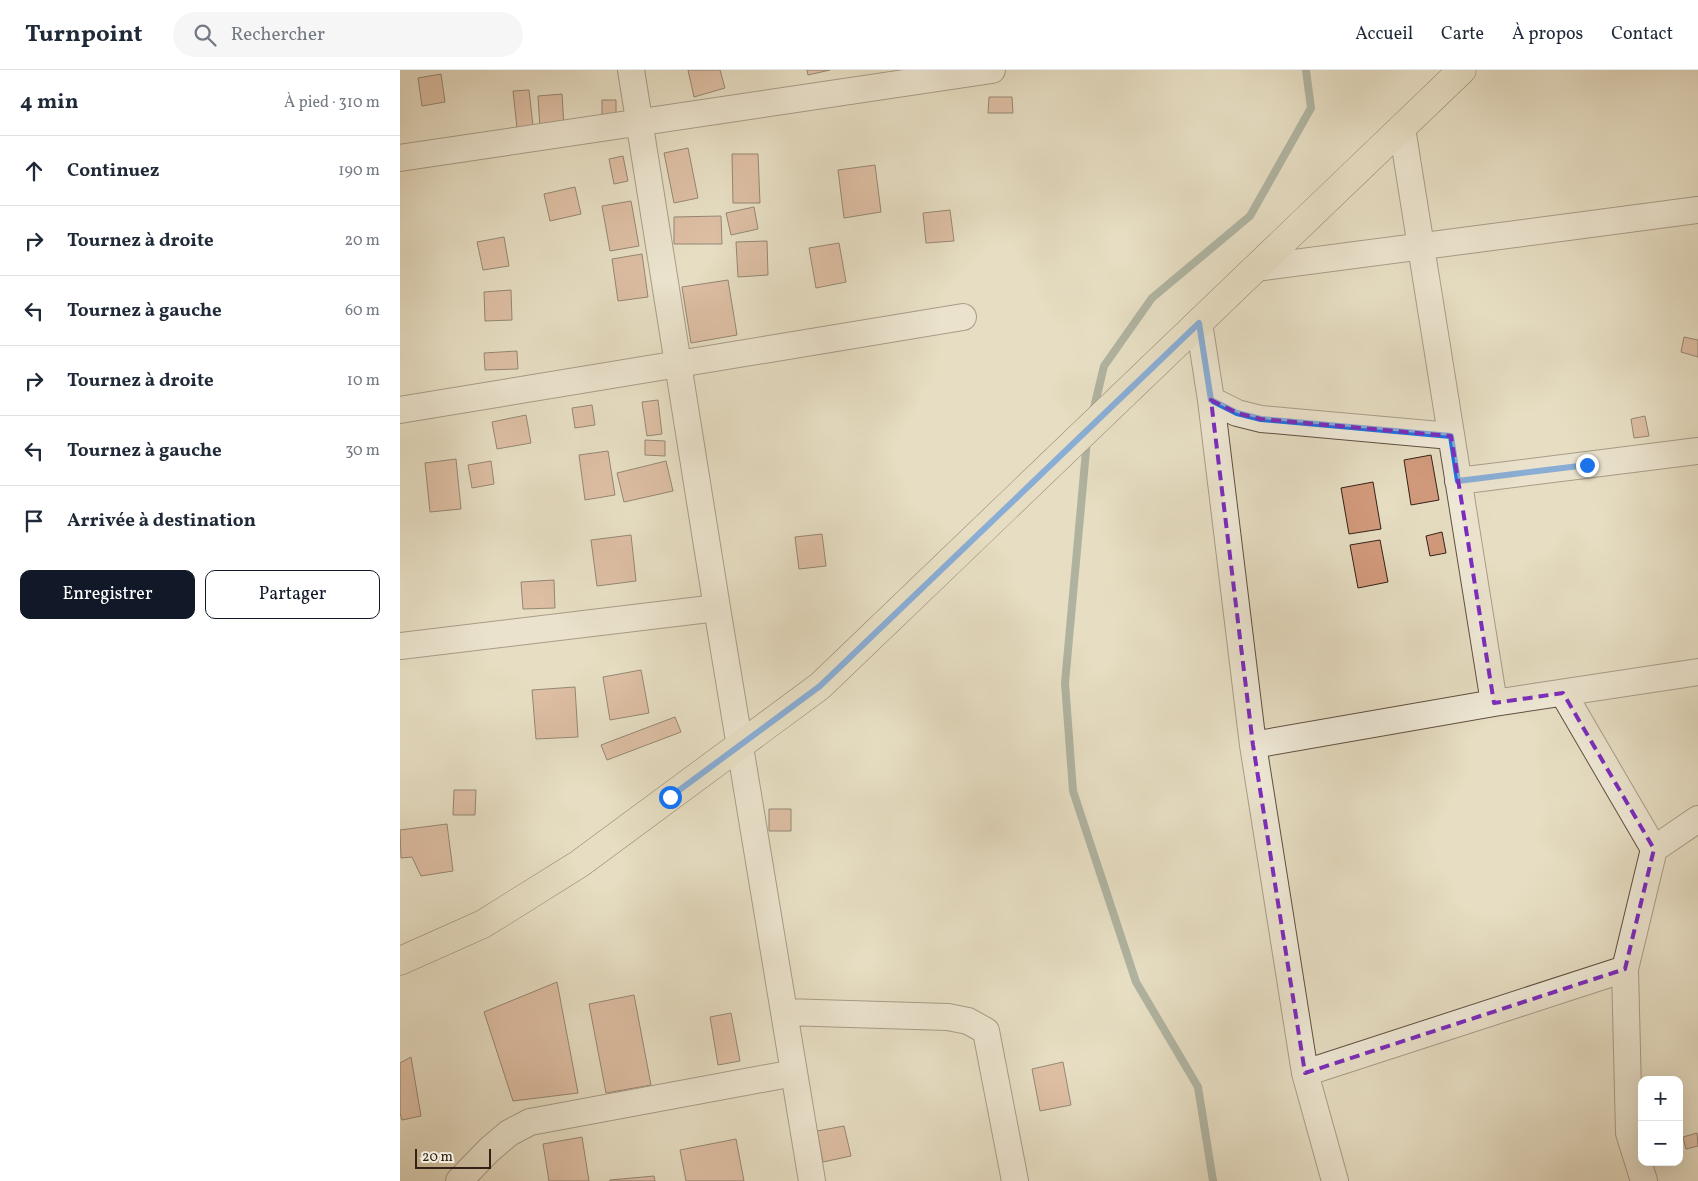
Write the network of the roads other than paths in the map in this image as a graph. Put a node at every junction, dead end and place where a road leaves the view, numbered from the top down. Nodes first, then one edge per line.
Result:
1 (632, 70) edge
2 (992, 70) edge
3 (1462, 70) edge
4 (640, 122) junction
5 (1402, 128) junction
6 (400, 158) edge
7 (1698, 210) edge
8 (1421, 246) junction
9 (1256, 268) junction
10 (963, 318) dead end
11 (1199, 323) junction
12 (678, 364) junction
13 (1211, 400) junction
14 (400, 410) edge
15 (1451, 436) junction
16 (1698, 451) edge
17 (1458, 481) junction
18 (717, 608) junction
19 (400, 646) edge
20 (1698, 672) edge
21 (1564, 693) junction
22 (1494, 703) junction
23 (740, 745) junction
24 (1253, 745) junction
25 (1698, 819) edge
26 (1654, 849) junction
27 (400, 961) edge
28 (1625, 970) junction
29 (784, 1012) junction
30 (794, 1073) junction
31 (1305, 1073) junction
32 (458, 1181) edge
33 (812, 1181) edge
34 (1014, 1181) edge
35 (1335, 1181) edge
36 (1644, 1181) edge

1 - 4 street
2 - 4 street
3 - 5 main road
4 - 6 street
4 - 12 street
5 - 8 street
5 - 9 main road
7 - 8 street
8 - 9 street
8 - 15 street
9 - 11 main road
10 - 12 street
11 - 13 street
11 - 23 main road
12 - 14 street
12 - 18 street
13 - 15 street
13 - 24 street
15 - 17 street
16 - 17 street
17 - 22 street
18 - 19 street
18 - 23 street
20 - 21 street
21 - 22 street
21 - 26 street
22 - 24 street
23 - 27 main road
23 - 29 street
24 - 31 street
25 - 26 street
26 - 28 street
28 - 31 street
28 - 36 street
29 - 30 street
29 - 34 street
30 - 32 street
30 - 33 street
31 - 35 street

